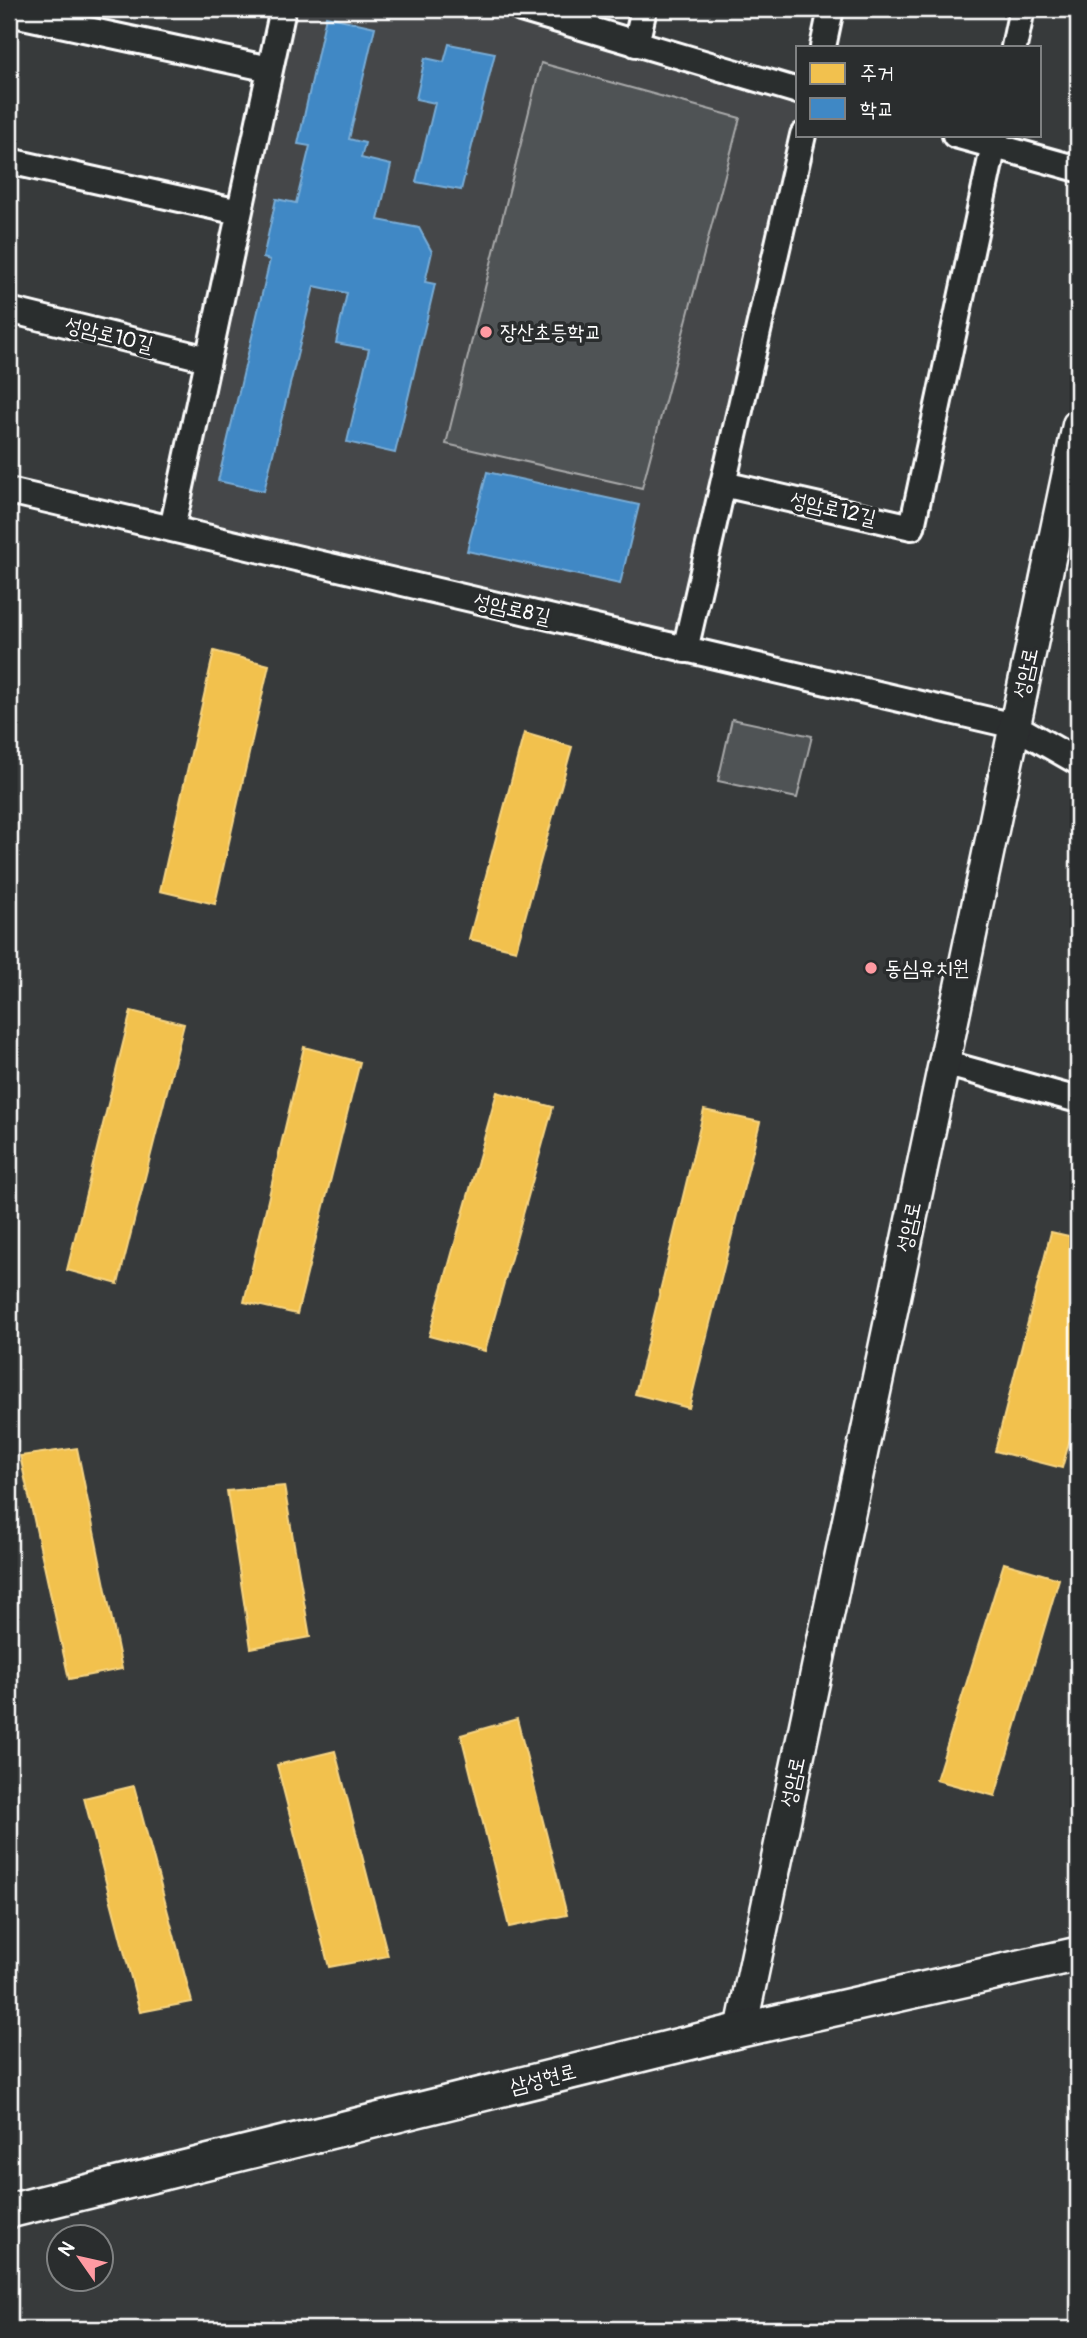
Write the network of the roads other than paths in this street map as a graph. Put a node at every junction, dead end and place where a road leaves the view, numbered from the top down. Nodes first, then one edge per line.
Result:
1 (282, 9) edge
2 (521, 9) edge
3 (644, 9) edge
4 (831, 9) edge
5 (1022, 9) edge
6 (9, 13) edge
7 (636, 44) junction
8 (822, 46) edge
9 (1014, 46) edge
10 (270, 69) junction
11 (796, 90) edge
12 (803, 136) edge
13 (963, 136) edge
14 (995, 140) edge
15 (9, 161) edge
16 (1078, 169) edge
17 (239, 212) junction
18 (9, 310) edge
19 (208, 359) junction
20 (1078, 425) edge
21 (723, 484) junction
22 (9, 491) edge
23 (172, 528) junction
24 (685, 650) junction
25 (1015, 726) junction
26 (1078, 762) edge
27 (944, 1063) junction
28 (1078, 1100) edge
29 (1078, 1954) edge
30 (741, 2030) junction
31 (9, 2211) edge

1 - 10 street
2 - 7 street
3 - 7 street
4 - 8 street
5 - 9 street
6 - 10 street
7 - 11 street
10 - 17 street
12 - 21 street
13 - 14 street
14 - 16 street
14 - 21 street, 성암로12길
15 - 17 street
17 - 19 street
18 - 19 street, 성암로10길
19 - 23 street
20 - 25 street, 성암로
21 - 24 street
22 - 23 street, 성암로8길
23 - 24 street, 성암로8길
24 - 25 street, 성암로8길
25 - 26 street, 성암로8길
25 - 27 street, 성암로
27 - 28 street
27 - 30 street, 성암로
29 - 30 main road, 삼성현로
30 - 31 main road, 삼성현로

